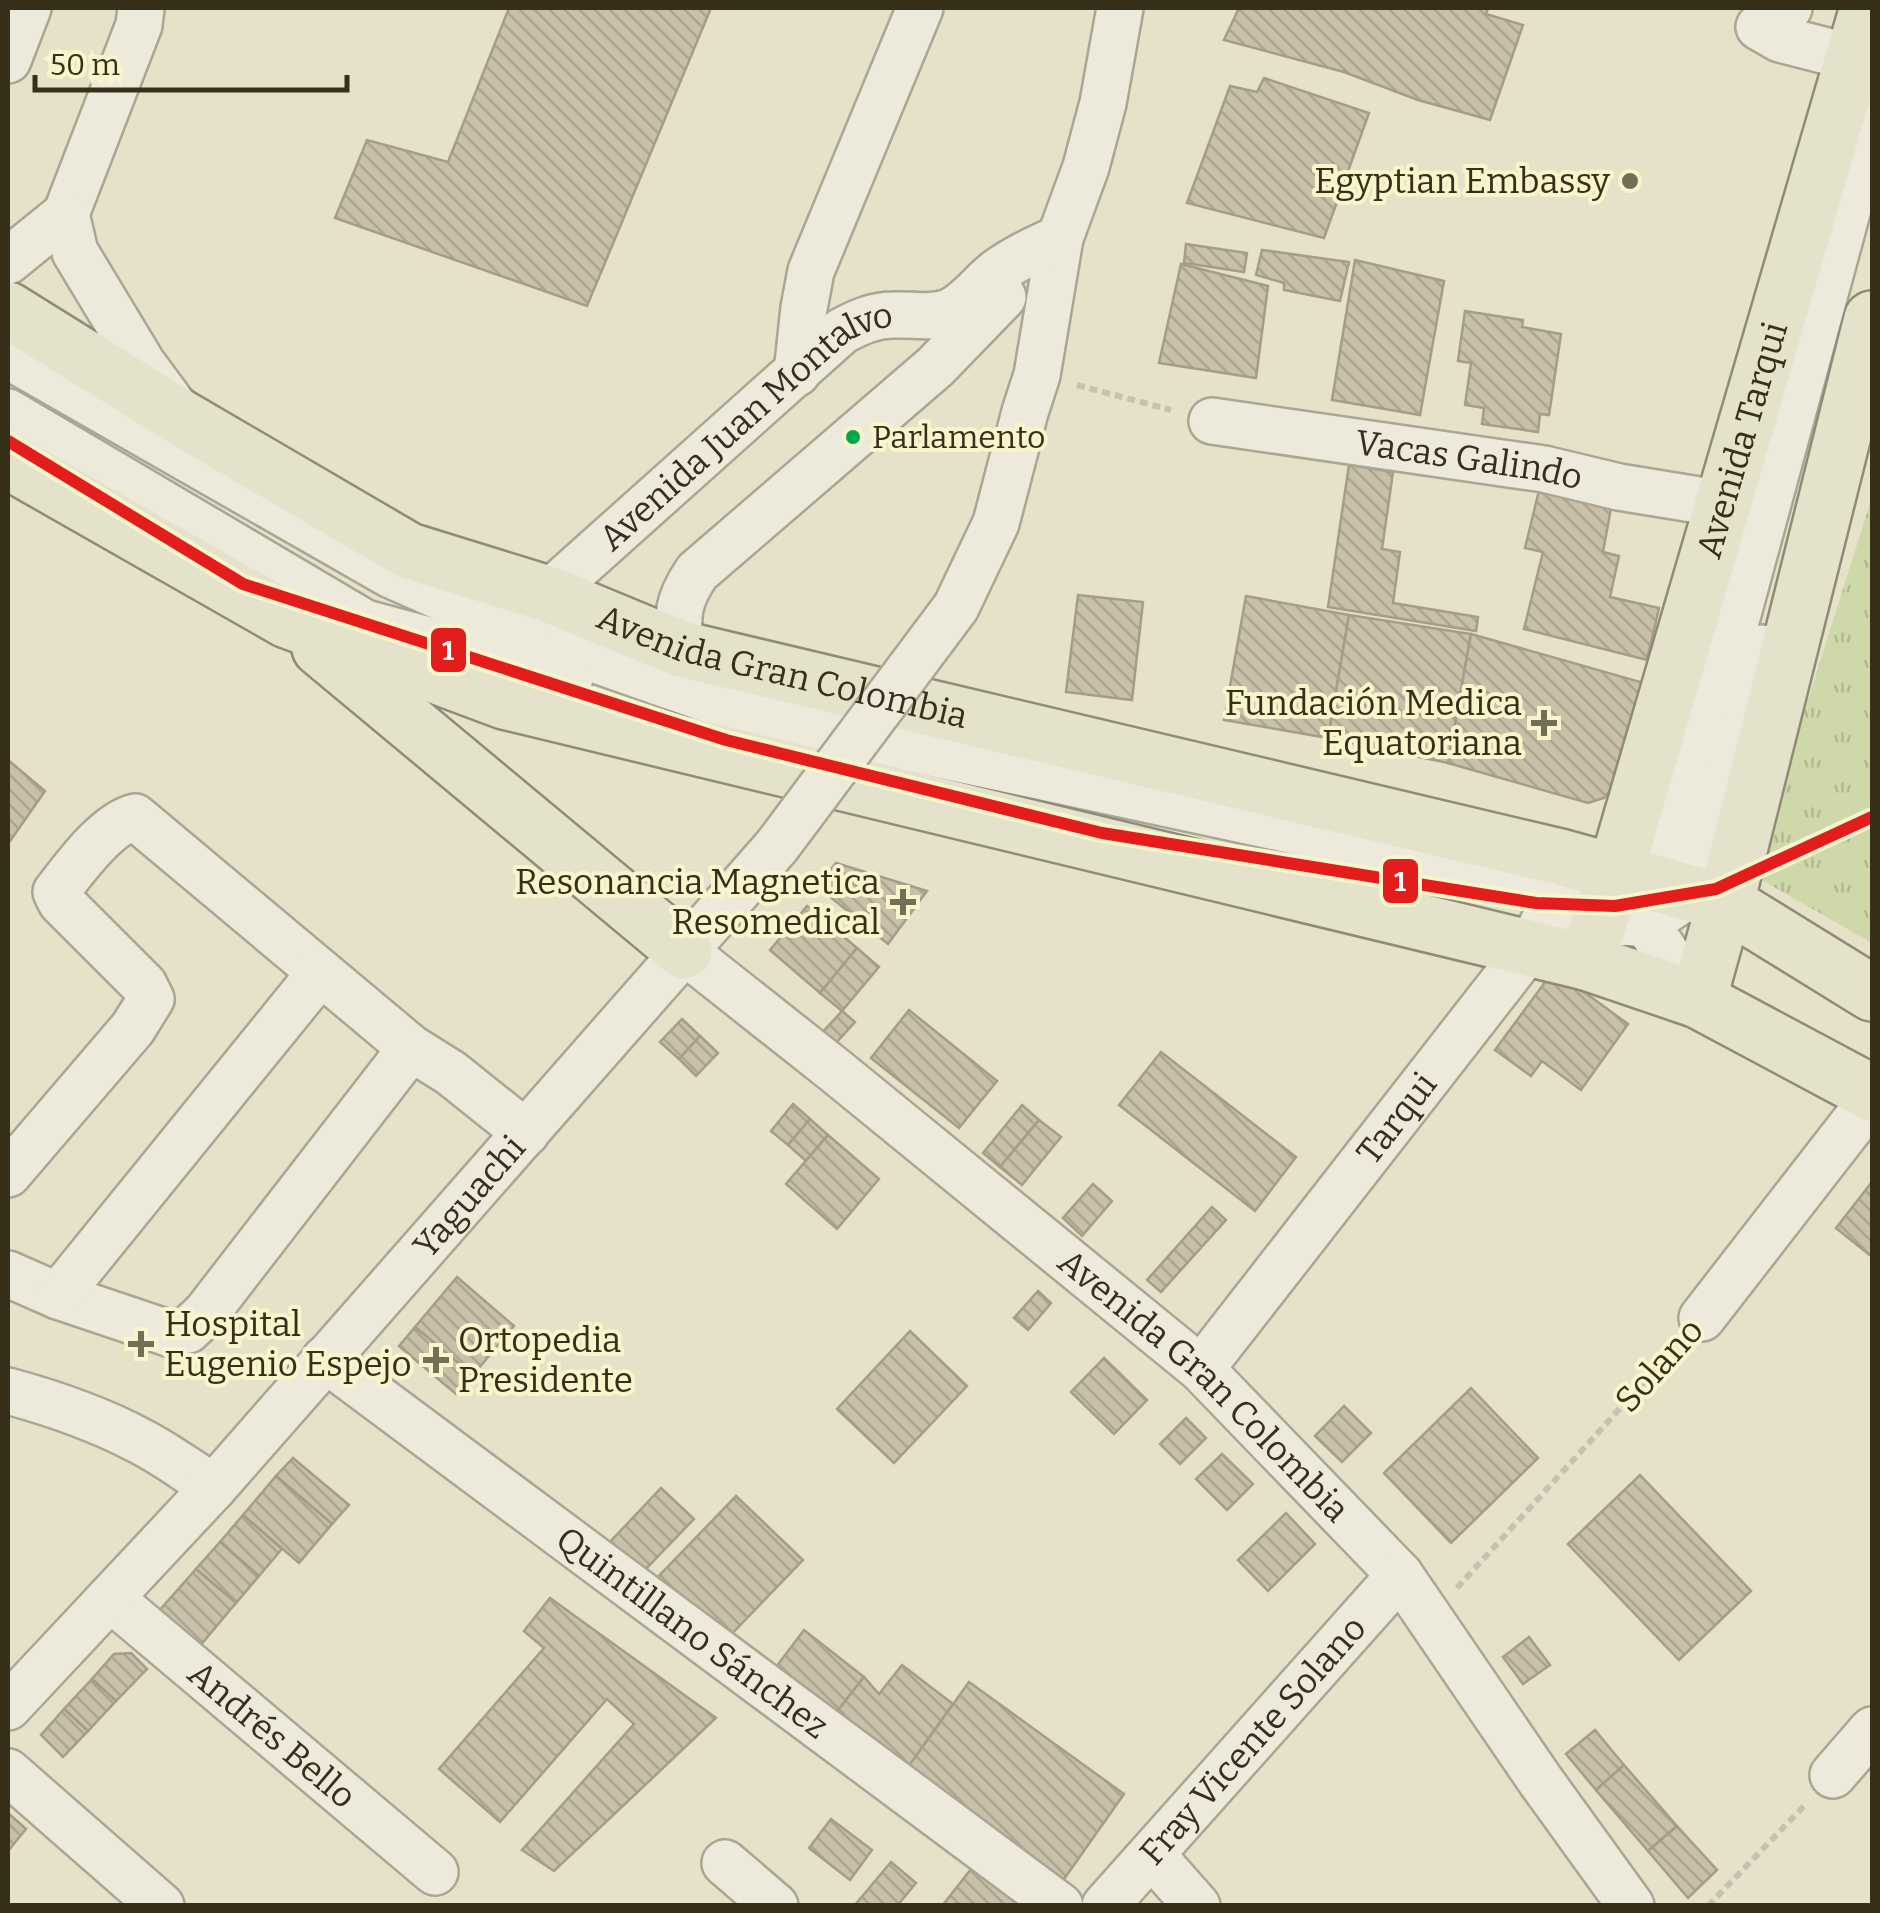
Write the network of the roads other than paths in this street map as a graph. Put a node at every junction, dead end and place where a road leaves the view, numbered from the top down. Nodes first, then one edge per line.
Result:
1 (28, 8) edge
2 (140, 8) edge
3 (920, 8) edge
4 (1120, 8) edge
5 (1759, 14) edge
6 (1861, 33) edge
7 (8, 60) edge
8 (1872, 120) edge
9 (66, 214) junction
10 (1872, 232) edge
11 (1060, 238) junction
12 (8, 261) edge
13 (8, 310) edge
14 (1872, 319) edge
15 (8, 356) edge
16 (797, 374) junction
17 (8, 412) edge
18 (183, 419) junction
19 (1212, 421) road end
20 (8, 461) edge
21 (1723, 504) junction
22 (287, 620) junction
23 (525, 649) junction
24 (681, 649) junction
25 (1538, 898) junction
26 (1641, 907) junction
27 (684, 951) junction
28 (320, 973) junction
29 (1872, 993) edge
30 (1698, 1000) junction
31 (412, 1048) junction
32 (1872, 1096) edge
33 (526, 1133) junction
34 (8, 1174) edge
35 (8, 1274) edge
36 (58, 1296) junction
37 (1702, 1318) road end
38 (326, 1359) junction
39 (1201, 1369) junction
40 (8, 1391) edge
41 (214, 1487) junction
42 (1400, 1575) junction
43 (110, 1598) junction
44 (8, 1707) edge
45 (1872, 1730) edge
46 (8, 1772) edge
47 (1833, 1776) road end
48 (1152, 1855) junction
49 (725, 1863) dead end
50 (434, 1872) dead end
51 (161, 1906) edge
52 (775, 1906) edge
53 (1060, 1906) edge
54 (1104, 1906) edge
55 (1197, 1906) edge
56 (1631, 1906) edge

1 - 7 street
2 - 9 street
3 - 16 street
4 - 11 street, Avenida Juan Montalvo
5 - 6 street
6 - 21 main road, Avenida Tarqui
8 - 26 street
9 - 12 street
9 - 18 street
10 - 26 street
11 - 16 street, Avenida Juan Montalvo
11 - 24 street, Avenida Juan Montalvo
11 - 27 street, Avenida Juan Montalvo, bridge
13 - 18 main road, Avenida Gran Colombia
14 - 26 main road, Avenida Tarqui
15 - 23 street
16 - 23 street, Avenida Juan Montalvo
17 - 23 street
18 - 23 main road, Avenida Gran Colombia
19 - 21 street, Vacas Galindo
20 - 22 main road, Avenida Gran Colombia
21 - 26 main road, Avenida Tarqui
22 - 23 main road, Avenida Gran Colombia
22 - 27 main road
23 - 24 main road, Avenida Gran Colombia
23 - 25 main road, Avenida Gran Colombia
24 - 25 main road, Avenida Gran Colombia
25 - 26 main road, Avenida Gran Colombia
25 - 26 main road, Avenida Gran Colombia
25 - 39 street, Tarqui
26 - 29 main road
26 - 30 main road, Avenida Tarqui
26 - 30 main road
26 - 30 street
27 - 33 street, Yaguachi
27 - 39 street, Avenida Gran Colombia
28 - 31 street
28 - 34 street
28 - 36 street
30 - 32 main road
31 - 33 street
31 - 36 street
32 - 37 street, Solano
33 - 38 street, Yaguachi
35 - 36 street
38 - 41 street, Yaguachi
38 - 53 street, Quintillano Sánchez
39 - 42 street, Avenida Gran Colombia
40 - 41 street
41 - 43 street, Yaguachi
42 - 48 street, Fray Vicente Solano
42 - 56 street, Avenida Gran Colombia
43 - 44 street, Yaguachi
43 - 50 street, Andrés Bello
45 - 47 street
46 - 51 street
48 - 54 street, Fray Vicente Solano
48 - 55 street
49 - 52 street

